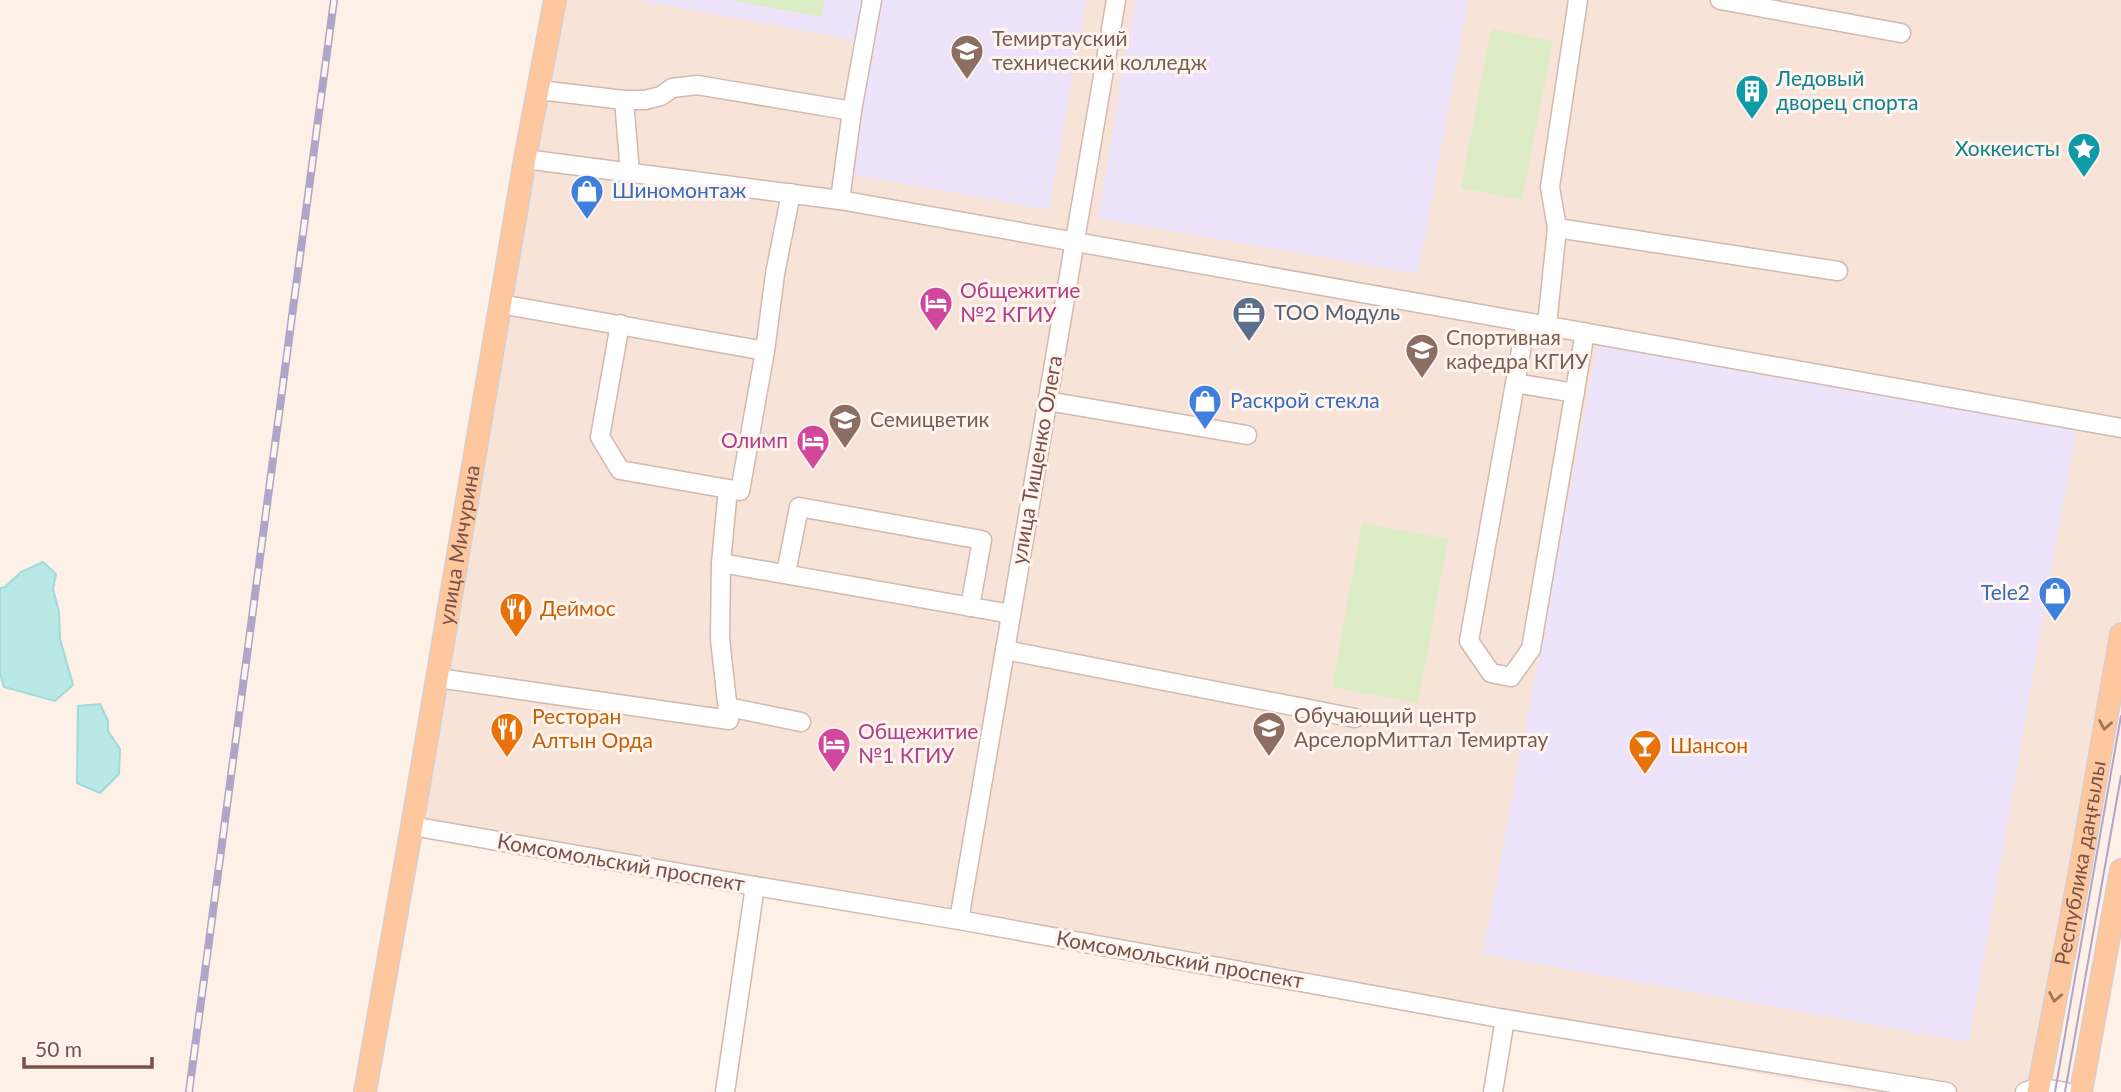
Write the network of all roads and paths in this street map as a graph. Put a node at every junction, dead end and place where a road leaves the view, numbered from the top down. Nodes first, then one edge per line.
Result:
1 (555, 0) edge
2 (872, 0) edge
3 (1116, 0) edge
4 (1578, 0) edge
5 (1720, 0) edge
6 (1901, 33) dead end
7 (539, 90) junction
8 (624, 100) junction
9 (852, 111) junction
10 (525, 159) junction
11 (630, 173) junction
12 (791, 193) junction
13 (840, 200) junction
14 (1557, 228) junction
15 (1074, 241) junction
16 (1838, 271) dead end
17 (500, 304) junction
18 (1526, 322) junction
19 (620, 324) junction
20 (1547, 325) junction
21 (1585, 332) junction
22 (765, 351) junction
23 (1515, 383) junction
24 (1575, 393) junction
25 (1047, 401) junction
26 (2121, 428) edge
27 (1247, 435) dead end
28 (728, 489) junction
29 (721, 564) junction
30 (786, 573) junction
31 (970, 607) junction
32 (1011, 614) junction
33 (2121, 634) edge
34 (1005, 650) junction
35 (438, 678) junction
36 (728, 707) junction
37 (1355, 718) dead end
38 (801, 722) dead end
39 (412, 826) junction
40 (2121, 870) edge
41 (755, 886) junction
42 (959, 920) junction
43 (1505, 1019) junction
44 (2034, 1090) edge
45 (365, 1092) edge
46 (725, 1092) edge
47 (1493, 1092) edge
48 (1947, 1092) edge
49 (2066, 1092) edge
50 (2081, 1092) edge

1 - 7 main road, улица Мичурина
2 - 9 street
3 - 15 street, улица Тищенко Олега
4 - 14 street
5 - 6 street
7 - 8 street
7 - 10 main road, улица Мичурина
8 - 9 street
8 - 11 street
9 - 13 street
10 - 11 street
10 - 17 main road, улица Мичурина
11 - 12 street
12 - 13 street
12 - 22 street
13 - 15 street
14 - 16 street
14 - 20 street
15 - 18 street
15 - 25 street, улица Тищенко Олега
17 - 19 street
17 - 35 main road, улица Мичурина
18 - 20 street
18 - 23 street
19 - 22 street
19 - 28 street
20 - 21 street
21 - 24 street
21 - 26 street
22 - 28 street
23 - 24 street
23 - 24 street
25 - 27 street
25 - 32 street, улица Тищенко Олега
28 - 29 street
29 - 30 street
29 - 36 street
30 - 31 street
30 - 31 street
31 - 32 street
32 - 34 street, улица Тищенко Олега
33 -> 44 main road, Республика даңғылы
34 - 37 street
34 - 42 street, улица Тищенко Олега
35 - 36 street
35 - 39 main road, улица Мичурина
36 - 38 street
39 - 41 street, Комсомольский проспект
39 - 45 main road, улица Мичурина
40 - 50 main road, Республика даңғылы
41 - 42 street, Комсомольский проспект
41 - 46 street
42 - 43 street, Комсомольский проспект
43 - 47 street
43 - 48 street, Комсомольский проспект
44 - 49 street

